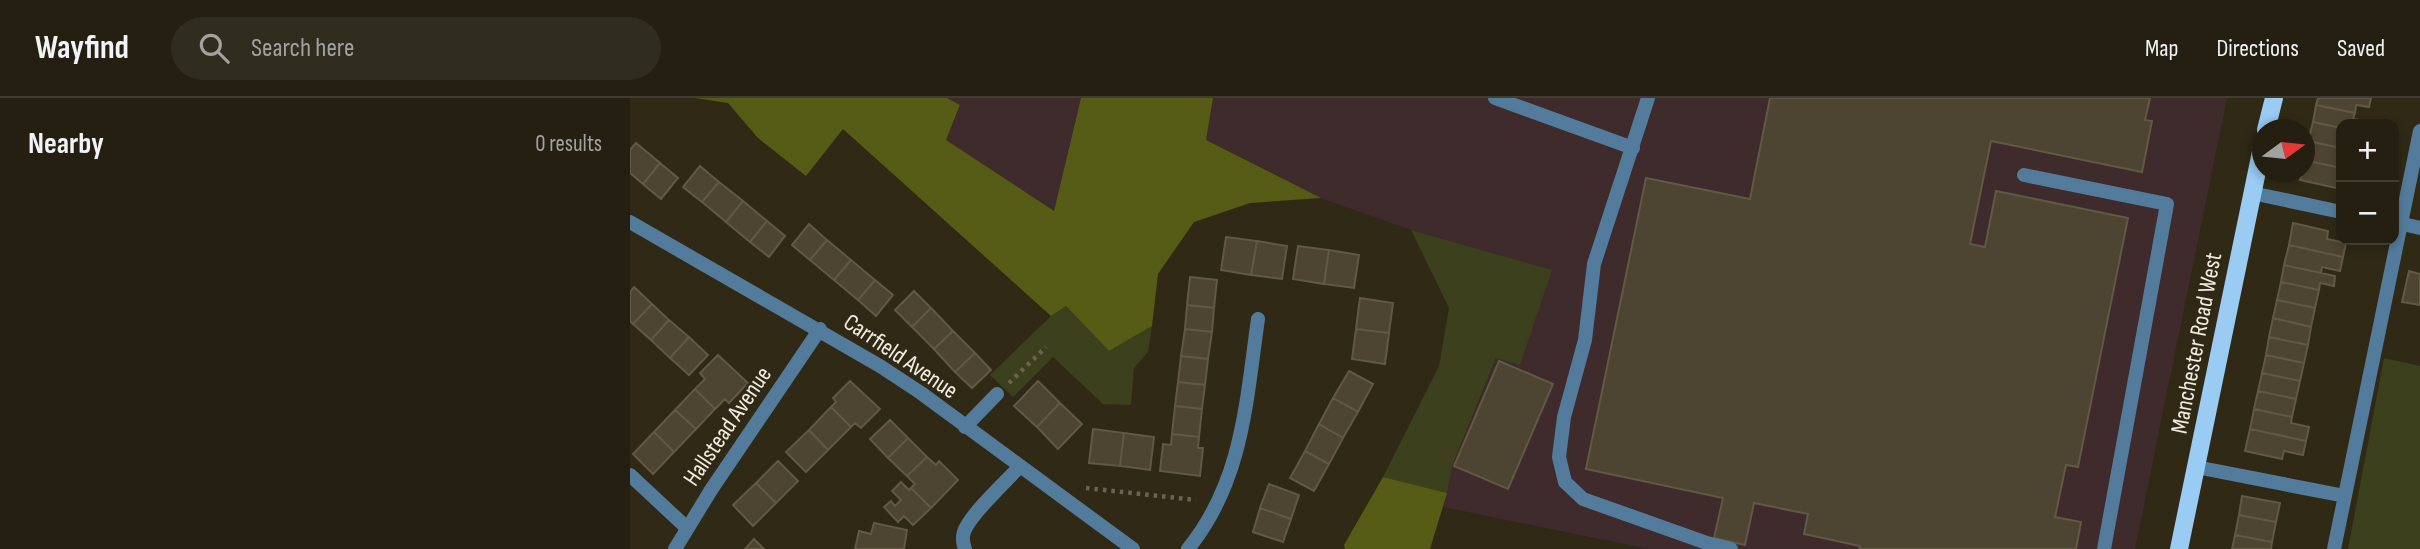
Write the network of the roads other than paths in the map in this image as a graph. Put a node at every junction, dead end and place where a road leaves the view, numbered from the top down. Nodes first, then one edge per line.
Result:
1 (1495, 98) edge
2 (1648, 98) edge
3 (2274, 98) edge
4 (2269, 119) edge
5 (2420, 131) edge
6 (1633, 148) junction
7 (2024, 175) dead end
8 (2255, 182) edge
9 (2252, 193) junction
10 (2336, 211) edge
11 (2399, 215) edge
12 (630, 222) edge
13 (2399, 223) edge
14 (2420, 228) edge
15 (2393, 245) edge
16 (1258, 319) dead end
17 (820, 329) junction
18 (998, 394) road end
19 (965, 426) junction
20 (1020, 466) junction
21 (2196, 467) junction
22 (630, 475) edge
23 (2345, 496) junction
24 (687, 528) junction
25 (675, 549) edge
26 (965, 549) edge
27 (1133, 549) edge
28 (1188, 549) edge
29 (1731, 549) edge
30 (2104, 549) edge
31 (2179, 549) edge
32 (2334, 549) edge

1 - 6 street
2 - 6 street
3 - 4 main road
5 - 11 street
6 - 29 street
7 - 30 street
8 - 9 main road, Manchester Road West
9 - 10 street
9 - 21 main road, Manchester Road West
12 - 17 street, Carrfield Avenue
13 - 14 street
15 - 23 street
16 - 28 street
17 - 19 street, Carrfield Avenue
17 - 24 street, Hallstead Avenue
18 - 19 street
19 - 20 street, Carrfield Avenue
20 - 26 street
20 - 27 street, Carrfield Avenue
21 - 23 street
21 - 31 main road, Manchester Road West
22 - 24 street
23 - 32 street
24 - 25 street, Hallstead Avenue

